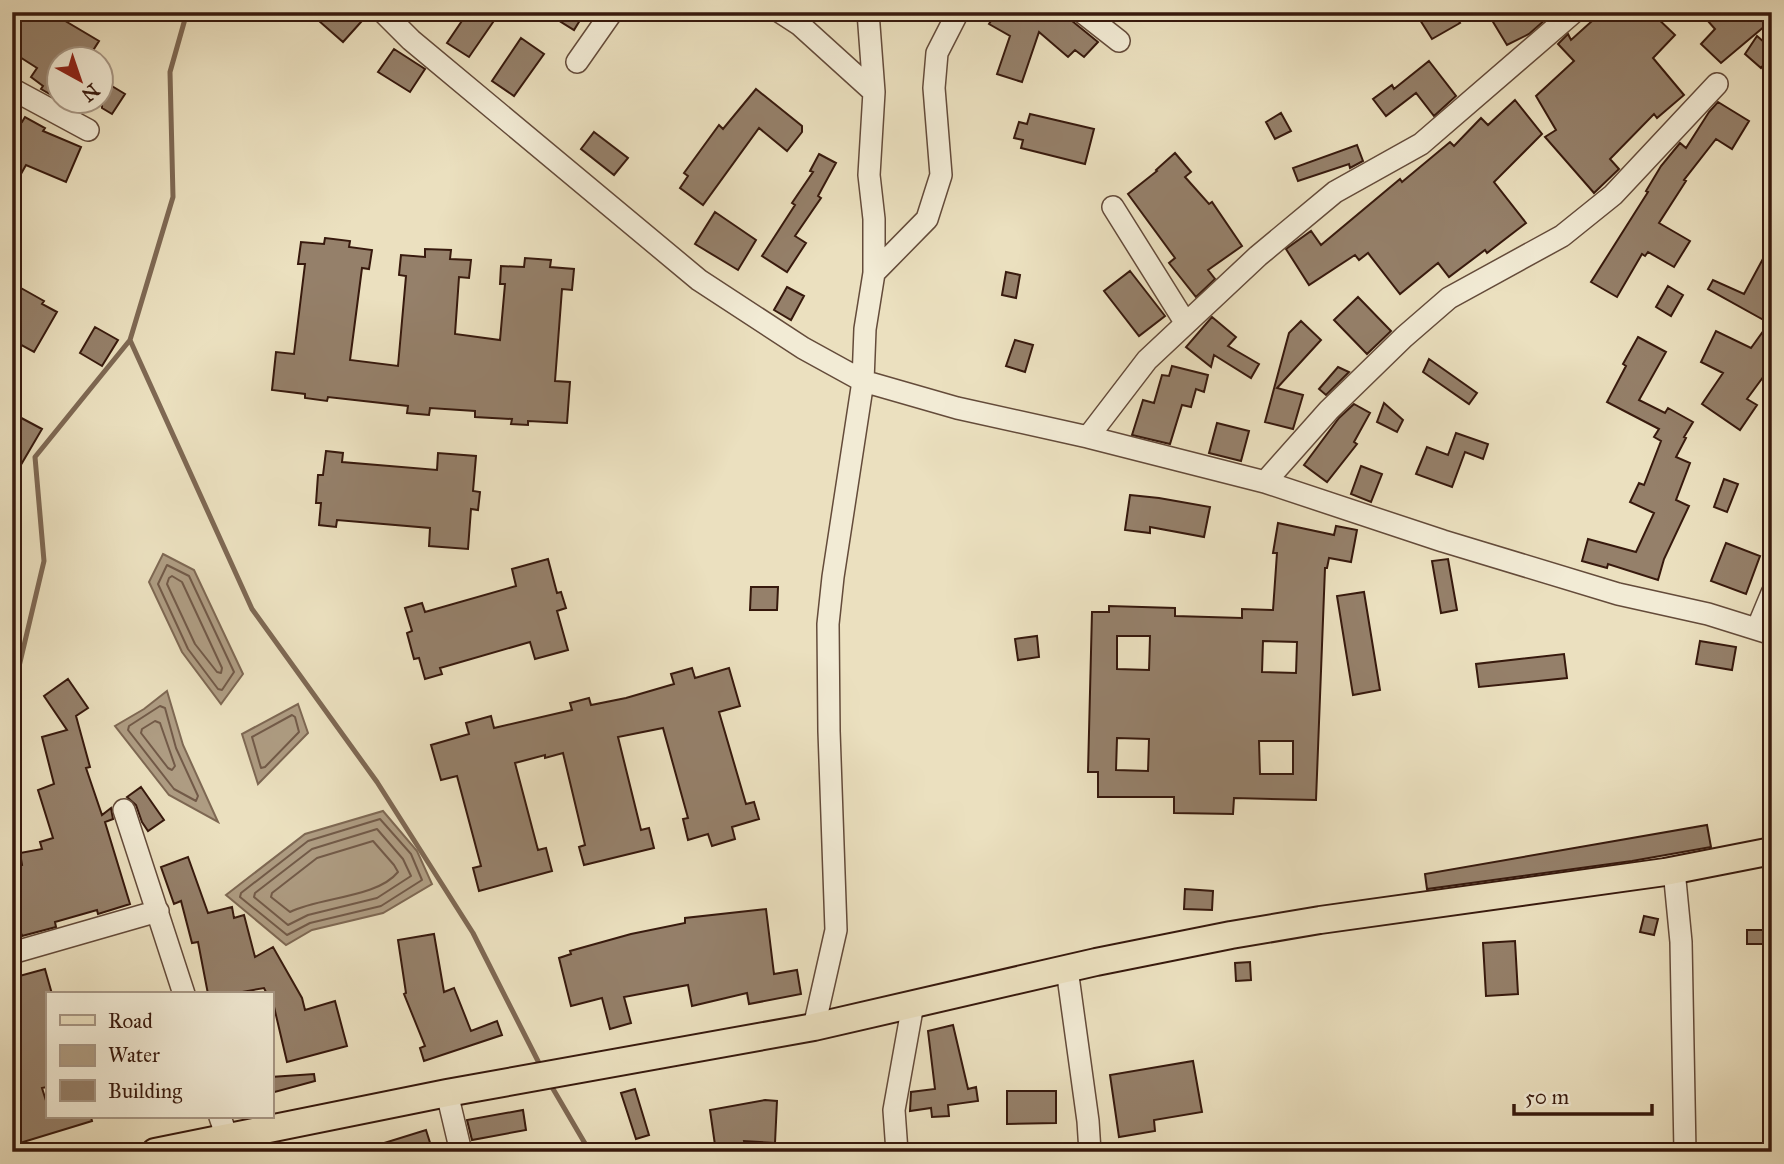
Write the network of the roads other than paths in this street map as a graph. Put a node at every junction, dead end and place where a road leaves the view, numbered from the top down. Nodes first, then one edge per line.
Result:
1 (612, 12) edge
2 (780, 12) edge
3 (868, 12) edge
4 (958, 12) edge
5 (1082, 12) edge
6 (1574, 12) edge
7 (385, 13) edge
8 (1119, 41) dead end
9 (577, 62) dead end
10 (1717, 84) dead end
11 (12, 89) edge
12 (874, 92) junction
13 (88, 130) dead end
14 (1113, 207) dead end
15 (874, 273) junction
16 (1185, 322) junction
17 (863, 381) junction
18 (1088, 437) junction
19 (1265, 481) junction
20 (1772, 593) edge
21 (1764, 632) edge
22 (124, 810) dead end
23 (1772, 851) edge
24 (1674, 870) junction
25 (158, 911) junction
26 (12, 953) edge
27 (1067, 969) junction
28 (183, 992) edge
29 (913, 1004) junction
30 (814, 1027) junction
31 (447, 1093) junction
32 (223, 1127) edge
33 (155, 1152) edge
34 (461, 1152) edge
35 (897, 1152) edge
36 (1090, 1152) edge
37 (1685, 1152) edge

1 - 9 street
2 - 12 street
3 - 12 street
4 - 15 street
5 - 8 street
6 - 16 street
7 - 17 street
10 - 19 street
11 - 13 street
12 - 15 street
14 - 16 street
15 - 17 street
16 - 18 street
17 - 18 street
17 - 30 street
18 - 19 street
19 - 21 street
20 - 21 street
22 - 25 street
23 - 24 main road
24 - 27 main road
24 - 37 street
25 - 26 street
25 - 28 street
27 - 29 main road
27 - 36 street
29 - 30 main road
29 - 35 street
30 - 31 main road
31 - 32 main road
31 - 34 street
32 - 33 main road

